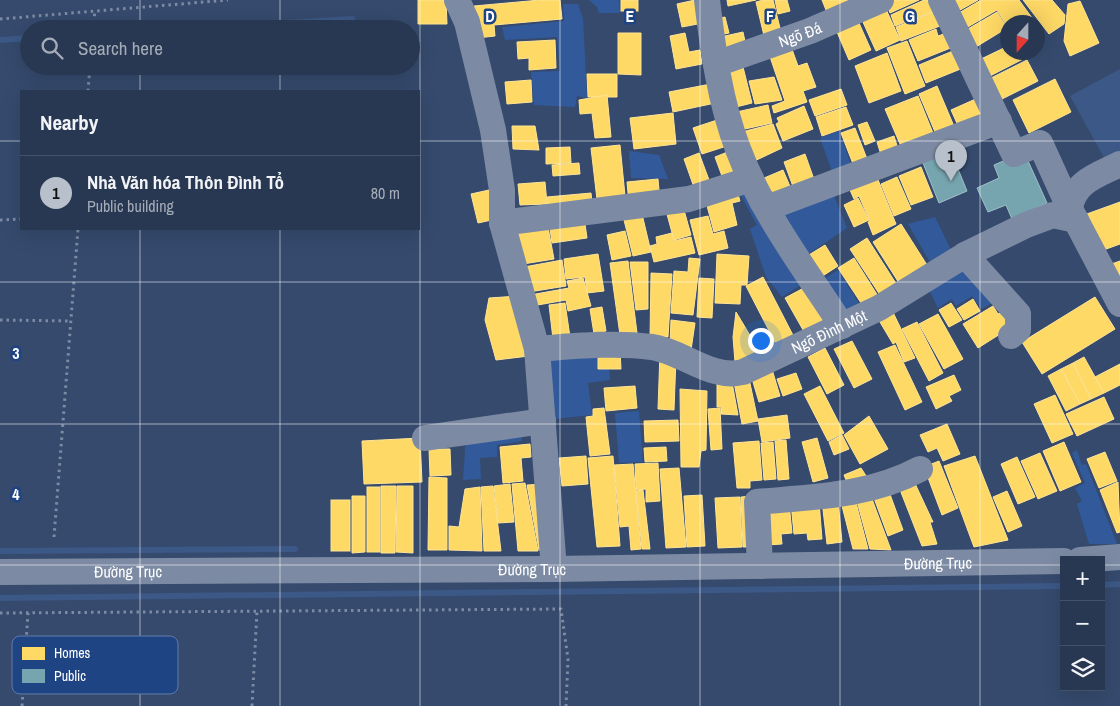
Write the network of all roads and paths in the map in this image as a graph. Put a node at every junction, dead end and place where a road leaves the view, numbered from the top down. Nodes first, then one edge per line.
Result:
1 (228, 0) edge
2 (456, 0) edge
3 (707, 0) edge
4 (881, 0) edge
5 (941, 0) edge
6 (95, 11) junction
7 (0, 19) edge
8 (94, 20) edge
9 (716, 64) junction
10 (89, 75) edge
11 (88, 90) edge
12 (999, 121) junction
13 (1120, 164) edge
14 (756, 190) junction
15 (1073, 214) junction
16 (20, 218) edge
17 (0, 220) edge
18 (502, 223) junction
19 (78, 230) edge
20 (965, 255) junction
21 (1110, 263) edge
22 (1120, 304) edge
23 (0, 320) edge
24 (70, 321) junction
25 (842, 326) junction
26 (1011, 336) dead end
27 (537, 349) junction
28 (543, 421) junction
29 (425, 438) dead end
30 (920, 469) dead end
31 (54, 536) dead end
32 (1120, 558) edge
33 (1105, 559) edge
34 (1060, 561) edge
35 (760, 566) junction
36 (554, 569) junction
37 (0, 572) edge
38 (258, 611) junction
39 (0, 613) edge
40 (28, 613) junction
41 (27, 636) edge
42 (252, 706) edge
43 (566, 706) edge

1 - 6 path
2 - 18 street
3 - 9 street
4 - 9 street, Ngõ Đá
5 - 12 street
6 - 7 path
6 - 8 path
9 - 14 street
10 - 11 path
12 - 14 street
12 - 15 street
13 - 15 street
14 - 18 street
14 - 25 street
15 - 20 street, Ngõ Đình Một
15 - 21 street
16 - 17 path
18 - 27 street
19 - 24 path
20 - 25 street, Ngõ Đình Một
20 - 26 street
21 - 22 street
23 - 24 path
24 - 31 path
25 - 27 street, Ngõ Đình Một
27 - 28 street
28 - 29 street
28 - 36 street
30 - 35 street
32 - 33 street
34 - 35 street, Đường Trục
35 - 36 street, Đường Trục
36 - 37 street, Đường Trục
38 - 40 path
38 - 42 path
38 - 43 path
39 - 40 path
40 - 41 path

